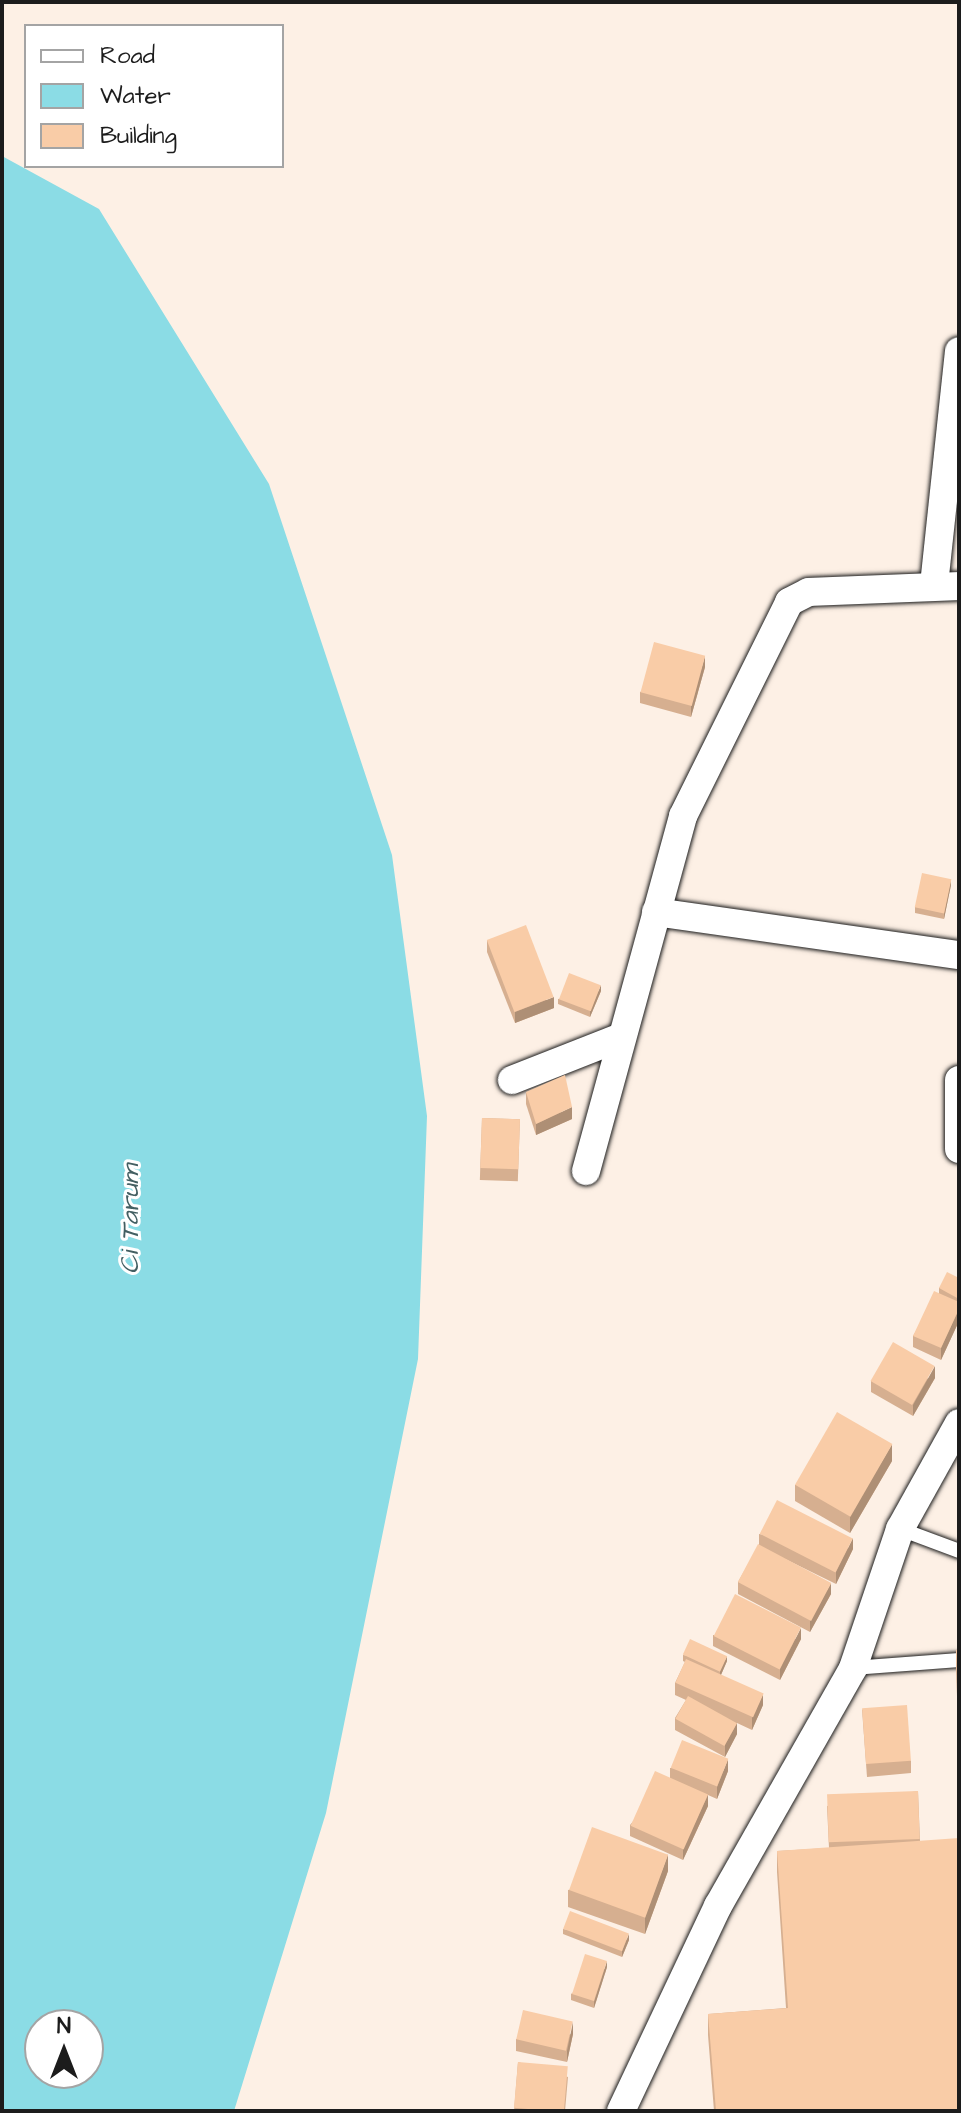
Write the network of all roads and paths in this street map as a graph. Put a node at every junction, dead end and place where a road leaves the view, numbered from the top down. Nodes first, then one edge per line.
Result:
1 (959, 351) edge
2 (946, 586) edge
3 (656, 912) junction
4 (959, 955) edge
5 (621, 1037) junction
6 (512, 1080) dead end
7 (959, 1080) edge
8 (959, 1149) edge
9 (586, 1171) dead end
10 (959, 1423) edge
11 (900, 1529) junction
12 (959, 1551) edge
13 (959, 1660) edge
14 (853, 1668) junction
15 (621, 2111) edge

1 - 2 street
2 - 3 street
3 - 4 street
3 - 5 street
5 - 6 street
5 - 9 street
7 - 8 street
10 - 11 street
11 - 12 lane
11 - 14 street
13 - 14 lane
14 - 15 street

